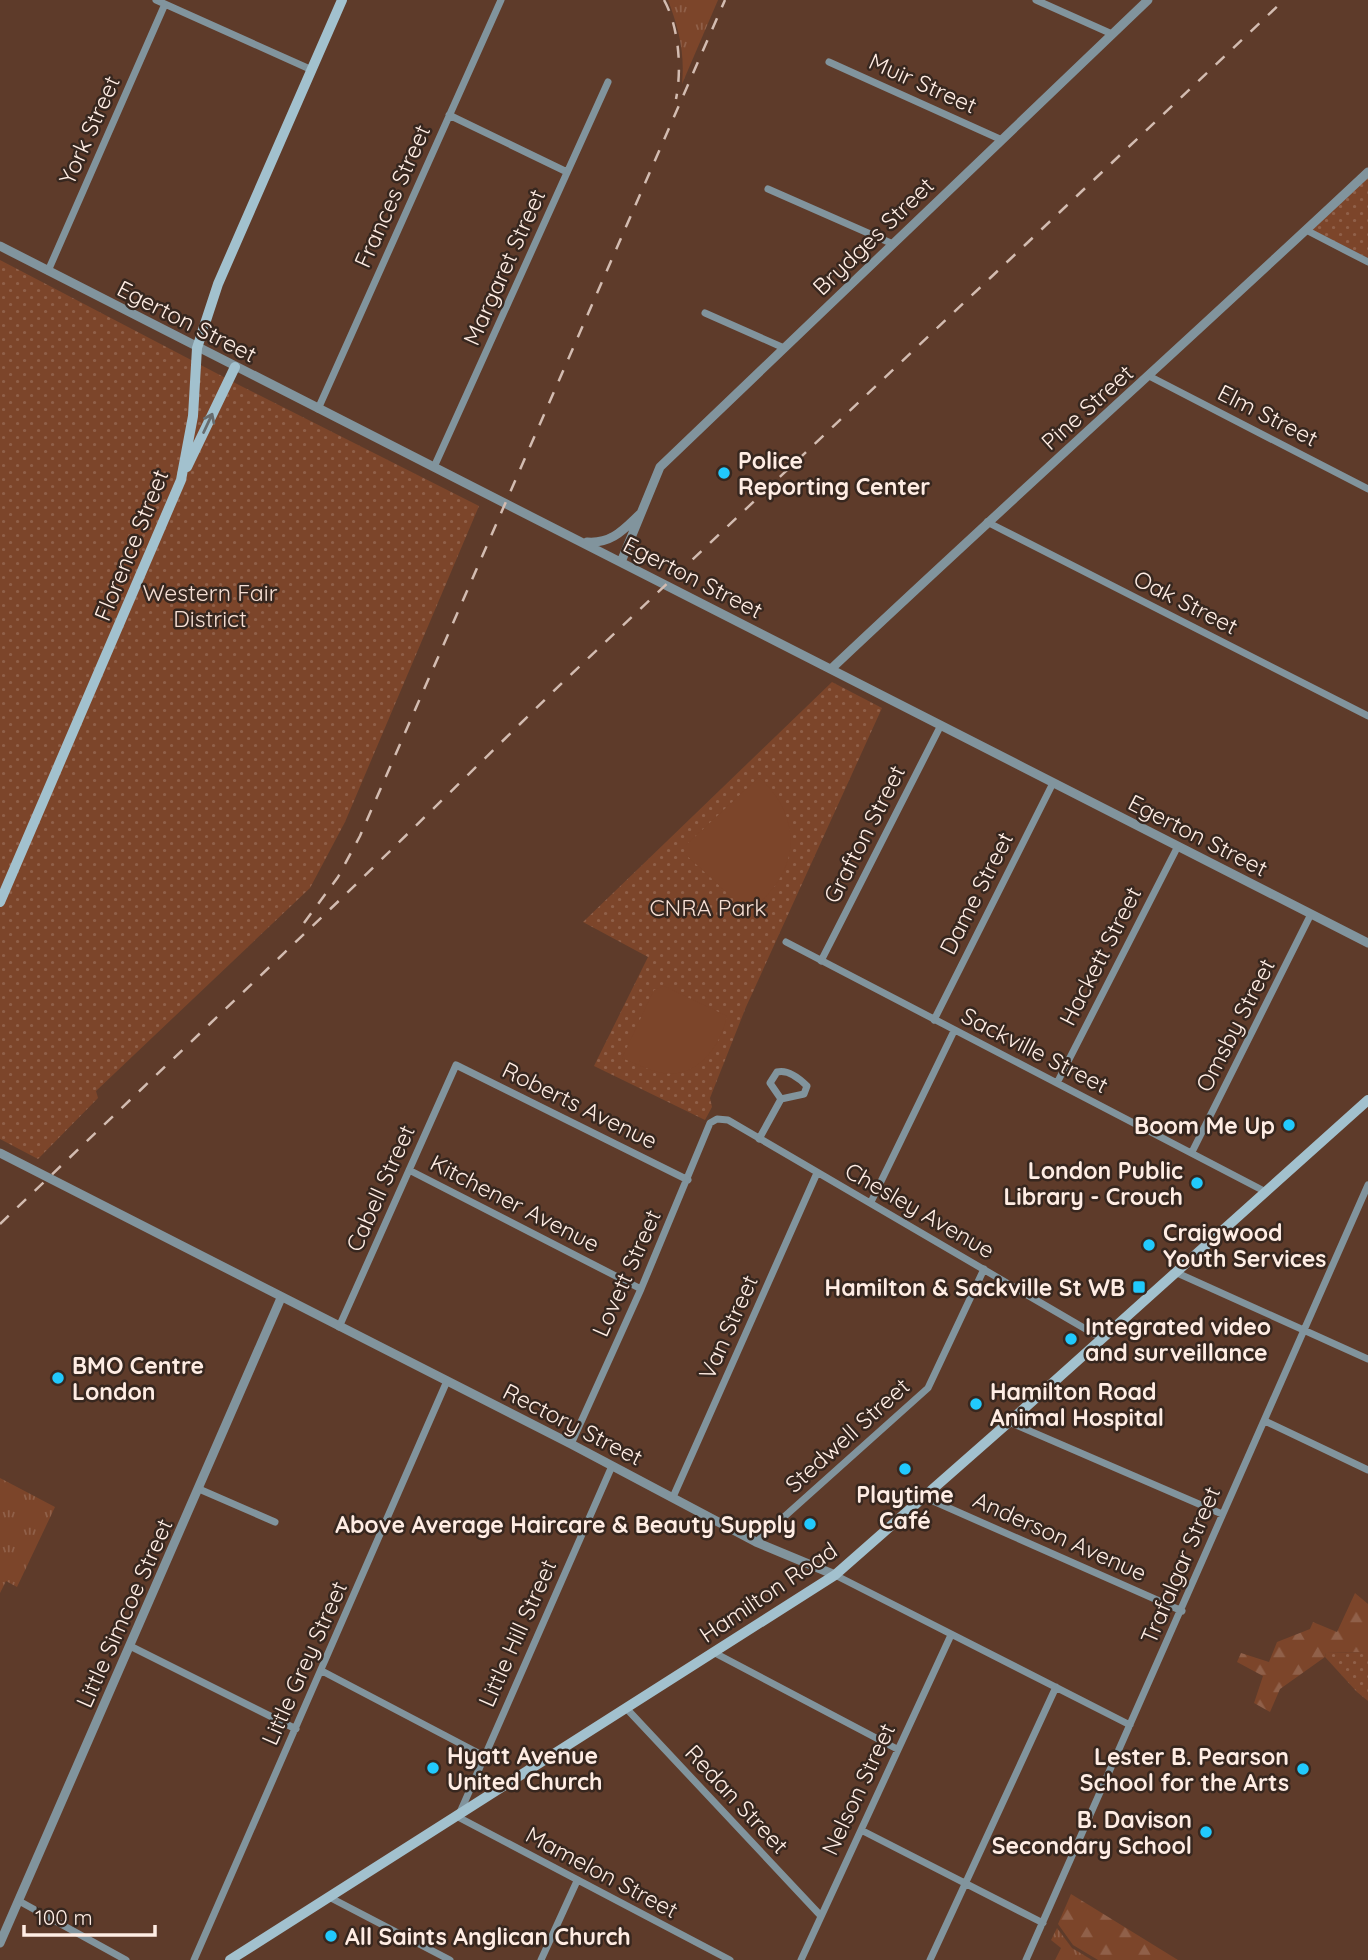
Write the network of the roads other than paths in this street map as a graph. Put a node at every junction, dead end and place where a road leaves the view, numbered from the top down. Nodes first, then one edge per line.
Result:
1 (156, 0) edge
2 (342, 0) edge
3 (500, 0) edge
4 (1036, 0) edge
5 (1148, 0) edge
6 (165, 4) junction
7 (1112, 34) junction
8 (829, 62) dead end
9 (312, 69) junction
10 (608, 82) dead end
11 (449, 115) junction
12 (1002, 140) junction
13 (567, 172) junction
14 (1368, 172) edge
15 (768, 189) dead end
16 (1306, 230) junction
17 (892, 244) junction
18 (0, 246) edge
19 (1368, 262) edge
20 (48, 271) junction
21 (705, 313) dead end
22 (197, 348) junction
23 (784, 348) junction
24 (235, 367) junction
25 (1149, 376) junction
26 (318, 409) junction
27 (434, 467) junction
28 (181, 480) junction
29 (1368, 489) edge
30 (643, 512) junction
31 (987, 522) junction
32 (582, 542) junction
33 (621, 562) junction
34 (831, 669) junction
35 (1368, 716) edge
36 (941, 725) junction
37 (1053, 783) junction
38 (1178, 846) junction
39 (0, 902) edge
40 (1311, 914) junction
41 (786, 942) dead end
42 (1368, 943) edge
43 (821, 961) junction
44 (934, 1020) junction
45 (954, 1031) junction
46 (456, 1065) joint
47 (1057, 1083) junction
48 (781, 1099) junction
49 (1368, 1100) edge
50 (1357, 1110) junction
51 (1368, 1114) edge
52 (717, 1119) joint
53 (759, 1139) junction
54 (0, 1153) edge
55 (1192, 1153) junction
56 (409, 1170) junction
57 (817, 1173) junction
58 (688, 1180) junction
59 (1368, 1185) edge
60 (1266, 1192) junction
61 (871, 1202) junction
62 (984, 1269) junction
63 (1175, 1272) junction
64 (641, 1289) junction
65 (281, 1298) junction
66 (339, 1327) junction
67 (1303, 1330) junction
68 (1101, 1338) junction
69 (1368, 1359) edge
70 (447, 1381) junction
71 (1265, 1421) junction
72 (1009, 1422) junction
73 (571, 1444) junction
74 (612, 1466) junction
75 (1368, 1470) edge
76 (199, 1489) junction
77 (673, 1497) junction
78 (924, 1497) junction
79 (1222, 1514) junction
80 (275, 1522) dead end
81 (756, 1542) junction
82 (835, 1575) junction
83 (1182, 1611) junction
84 (951, 1635) junction
85 (131, 1646) junction
86 (713, 1652) junction
87 (322, 1671) junction
88 (1056, 1687) junction
89 (626, 1708) junction
90 (1130, 1725) junction
91 (296, 1729) junction
92 (897, 1749) junction
93 (484, 1756) junction
94 (458, 1817) junction
95 (861, 1830) junction
96 (577, 1881) junction
97 (965, 1884) junction
98 (329, 1898) junction
99 (19, 1901) junction
100 (821, 1916) junction
101 (1043, 1923) junction
102 (0, 1943) edge
103 (126, 1960) edge
104 (194, 1960) edge
105 (230, 1960) edge
106 (450, 1960) edge
107 (541, 1960) edge
108 (730, 1960) edge
109 (801, 1960) edge
110 (930, 1960) edge
111 (1026, 1960) edge

1 - 6 street
2 - 9 main road, Florence Street
3 - 11 street, Frances Street
4 - 7 street
5 - 7 street, Brydges Street
6 - 9 street
6 - 20 street, York Street
7 - 12 street, Brydges Street
8 - 12 street, Muir Street
9 - 22 main road, Florence Street
10 - 13 street, Margaret Street
11 - 13 street
11 - 26 street, Frances Street
12 - 17 street, Brydges Street
13 - 27 street, Margaret Street
14 - 16 street, Pine Street
15 - 17 street
16 - 19 street
16 - 25 street, Pine Street
17 - 23 street, Brydges Street
18 - 20 street, Egerton Street
20 - 22 street, Egerton Street
21 - 23 street
22 - 24 street, Egerton Street
22 - 28 main road, Florence Street
23 - 30 street, Brydges Street
24 - 26 street, Egerton Street
28 -> 24 main road
25 - 29 street, Elm Street
25 - 31 street, Pine Street
26 - 27 street, Egerton Street
27 - 32 street, Egerton Street
28 - 39 main road, Florence Street
30 - 32 street
30 - 33 street, Brydges Street
31 - 34 street, Pine Street
31 - 35 street, Oak Street
32 - 33 street, Egerton Street
33 - 34 street, Egerton Street
34 - 36 street, Egerton Street
36 - 37 street, Egerton Street
36 - 43 street, Grafton Street
37 - 38 street, Egerton Street
37 - 44 street, Dame Street
38 - 40 street, Egerton Street
38 - 47 street, Hackett Street
40 - 42 street, Egerton Street
40 - 55 street, Omsby Street
41 - 43 street, Sackville Street
43 - 44 street, Sackville Street
44 - 45 street, Sackville Street
45 - 47 street, Sackville Street
45 - 61 street
46 - 56 street, Cabell Street
46 - 58 street, Roberts Avenue
47 - 55 street, Sackville Street
48 - 48 street
48 - 53 street
49 - 50 main road, Hamilton Road
50 - 51 street
50 - 60 main road, Hamilton Road
52 - 53 street, Chesley Avenue
52 - 58 street, Lovett Street
53 - 57 street, Chesley Avenue
54 - 65 street, Rectory Street
55 - 60 street, Sackville Street
56 - 64 street, Kitchener Avenue
56 - 66 street, Cabell Street
57 - 61 street, Chesley Avenue
57 - 77 street, Van Street
58 - 64 street, Lovett Street
59 - 67 street, Trafalgar Street
60 - 63 main road, Hamilton Road
61 - 62 street, Chesley Avenue
62 - 68 street, Chesley Avenue
62 - 81 street, Stedwell Street
63 - 67 street
63 - 68 main road, Hamilton Road
64 - 73 street, Lovett Street
65 - 66 street, Rectory Street
65 - 76 street, Little Simcoe Street
66 - 70 street, Rectory Street
67 - 69 street
67 - 71 street, Trafalgar Street
68 - 72 main road, Hamilton Road
70 - 73 street, Rectory Street
70 - 87 street, Little Grey Street
71 - 75 street
71 - 79 street, Trafalgar Street
72 - 78 main road, Hamilton Road
72 - 79 street
73 - 74 street, Rectory Street
74 - 77 street, Rectory Street
74 - 93 street, Little Hill Street
76 - 80 street
76 - 85 street, Little Simcoe Street
77 - 81 street, Rectory Street
78 - 82 main road, Hamilton Road
78 - 83 street, Anderson Avenue
79 - 83 street, Trafalgar Street
81 - 82 street, Rectory Street
82 - 84 street, Rectory Street
82 - 86 main road, Hamilton Road
83 - 90 street, Trafalgar Street
84 - 88 street, Rectory Street
84 - 92 street, Nelson Street
85 - 91 street
85 - 99 street, Little Simcoe Street
86 - 89 main road, Hamilton Road
86 - 92 street
87 - 91 street, Little Grey Street
87 - 93 street
88 - 90 street, Rectory Street
88 - 97 street
89 - 94 main road, Hamilton Road
89 - 100 street, Redan Street
90 - 101 street, Trafalgar Street
91 - 104 street, Little Grey Street
92 - 95 street, Nelson Street
93 - 94 street, Little Hill Street
94 - 96 street, Mamelon Street
94 - 98 main road, Hamilton Road
95 - 97 street
95 - 100 street, Nelson Street
96 - 107 street
96 - 108 street, Mamelon Street
97 - 101 street
97 - 110 street
98 - 105 main road, Hamilton Road
98 - 106 street
99 - 102 street, Little Simcoe Street
99 - 103 street
100 - 109 street, Nelson Street
101 - 111 street, Trafalgar Street

